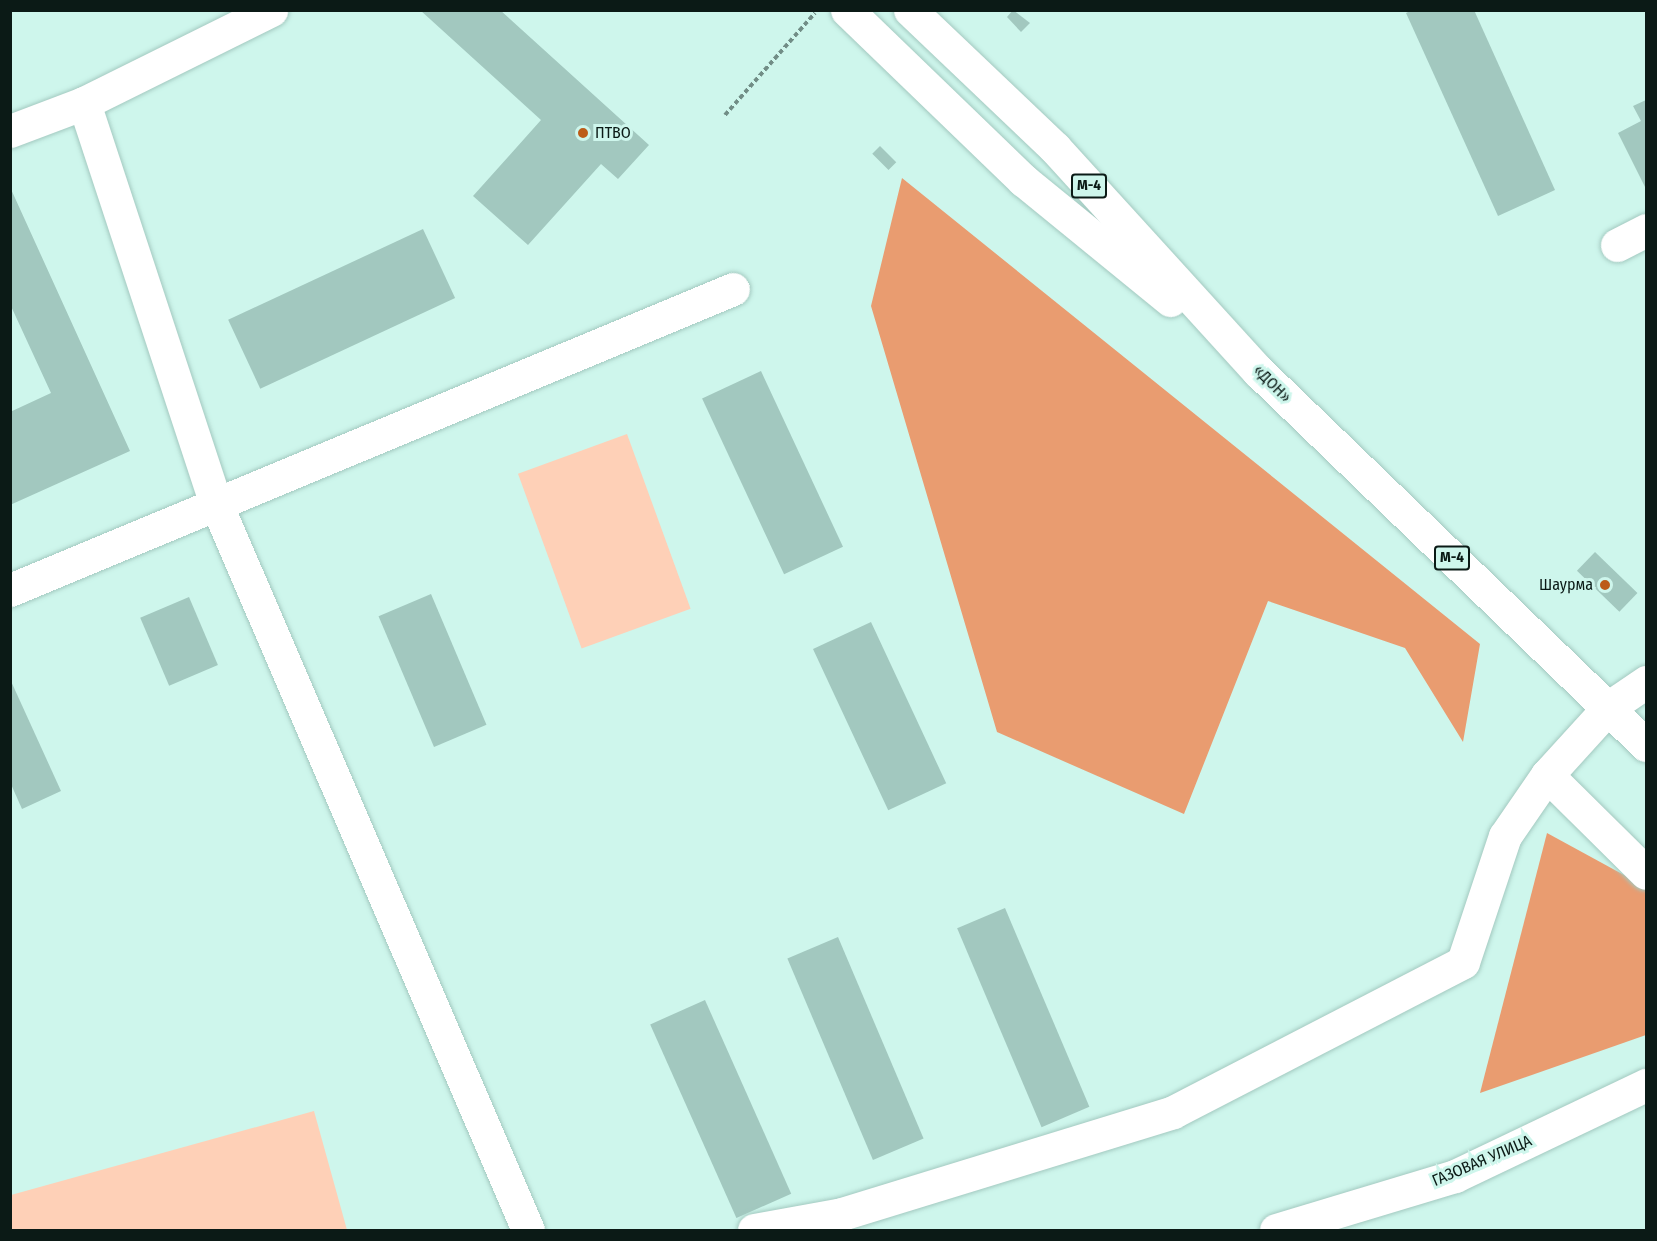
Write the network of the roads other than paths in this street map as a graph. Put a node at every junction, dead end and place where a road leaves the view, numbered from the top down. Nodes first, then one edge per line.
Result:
1 (271, 10) edge
2 (847, 10) edge
3 (910, 10) edge
4 (84, 103) junction
5 (10, 131) edge
6 (1647, 230) edge
7 (1617, 245) dead end
8 (733, 288) dead end
9 (1258, 371) junction
10 (215, 501) junction
11 (10, 590) edge
12 (1647, 682) edge
13 (1608, 708) junction
14 (1647, 745) edge
15 (1547, 775) junction
16 (1647, 873) edge
17 (1647, 1085) edge
18 (528, 1230) edge
19 (754, 1230) edge
20 (1276, 1230) edge

1 - 4 street
2 - 9 street
3 - 9 street, «ДОН» / М-4
4 - 5 street
4 - 10 street
6 - 7 street
8 - 10 street
9 - 13 street, «ДОН» / М-4
10 - 11 street
10 - 18 street
12 - 13 street
13 - 14 street, «ДОН» / М-4
13 - 15 street
15 - 16 street
15 - 19 street
17 - 20 street, ГАЗОВАЯ УЛИЦА

